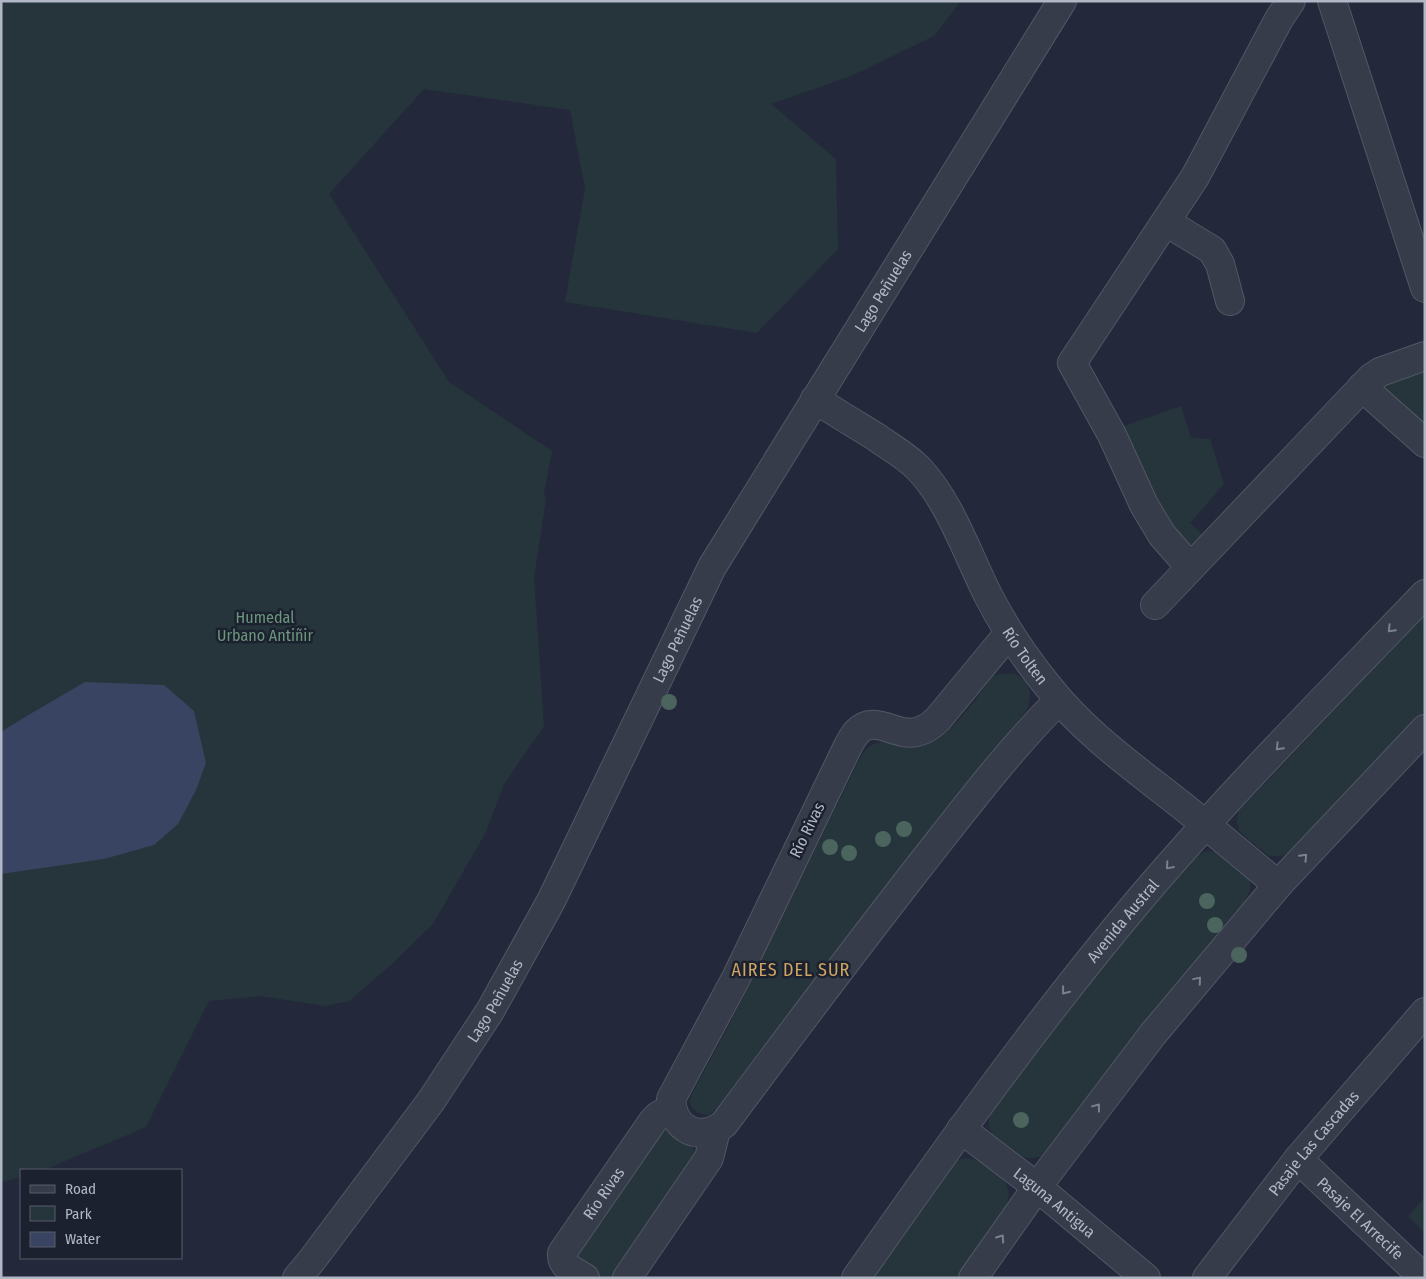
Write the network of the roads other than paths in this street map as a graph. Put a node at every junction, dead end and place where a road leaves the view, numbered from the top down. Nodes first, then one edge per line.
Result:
1 (1062, 1) edge
2 (1291, 1) edge
3 (1332, 1) edge
4 (1166, 222) junction
5 (1425, 288) edge
6 (1230, 301) dead end
7 (1425, 356) edge
8 (1362, 386) junction
9 (815, 398) junction
10 (1425, 443) edge
11 (1190, 567) junction
12 (1425, 594) edge
13 (1155, 605) dead end
14 (1009, 633) junction
15 (1059, 700) junction
16 (1425, 729) edge
17 (1205, 825) junction
18 (1278, 885) junction
19 (1425, 1012) edge
20 (671, 1108) junction
21 (961, 1129) junction
22 (716, 1130) junction
23 (1298, 1159) junction
24 (1037, 1186) junction
25 (304, 1275) edge
26 (585, 1278) edge
27 (627, 1278) edge
28 (856, 1278) edge
29 (973, 1278) edge
30 (1146, 1278) edge
31 (1207, 1278) edge
32 (1424, 1278) edge

1 - 9 street, Lago Peñuelas
2 - 4 street
3 - 5 street
4 - 6 street
4 - 11 street
7 - 8 street
8 - 10 street
8 - 11 street
9 - 14 street, Río Tolten
9 - 25 street, Lago Peñuelas
11 - 13 street
12 -> 17 street, Avenida Austral
14 - 15 street, Río Tolten
14 - 20 street, Río Rivas
15 - 17 street, Río Tolten
15 - 22 street
18 -> 16 street
17 - 18 street, Río Tolten
17 -> 21 street, Avenida Austral
24 -> 18 street
19 - 23 street, Pasaje Las Cascadas
20 - 22 street
20 - 26 street, Río Rivas
21 - 24 street, Laguna Antigua
21 - 28 street, Avenida Austral
22 - 27 street
23 - 31 street, Pasaje Las Cascadas
23 - 32 street, Pasaje El Arrecife
29 -> 24 street
24 - 30 street, Laguna Antigua

